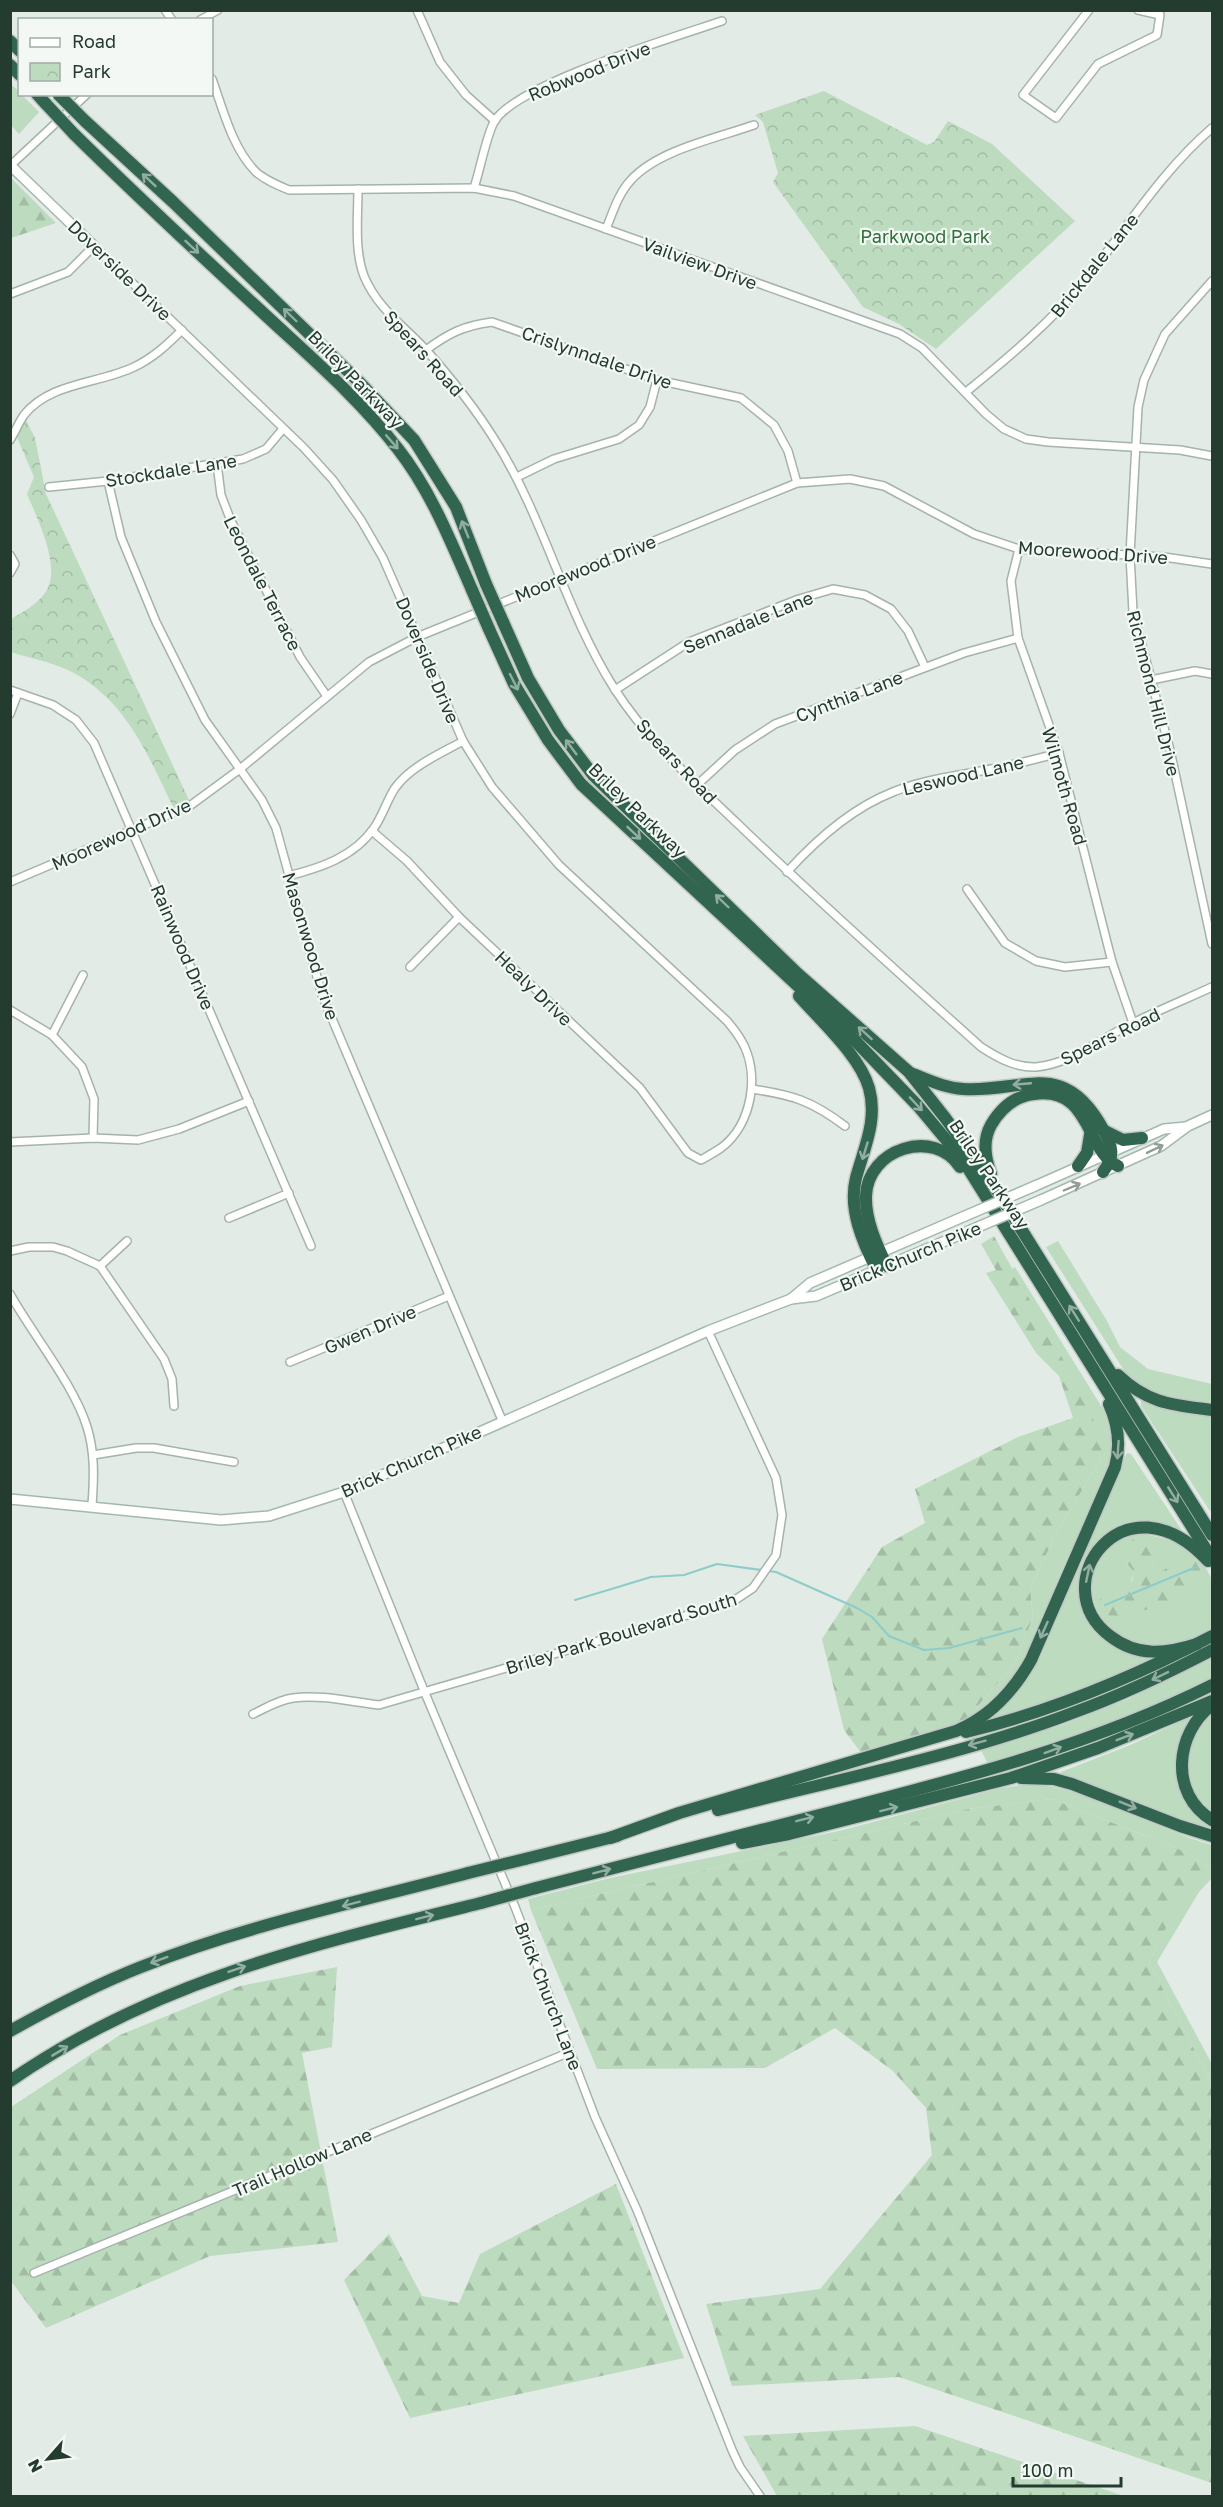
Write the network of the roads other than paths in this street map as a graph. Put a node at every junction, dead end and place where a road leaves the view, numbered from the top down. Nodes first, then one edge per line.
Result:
1 (218, 10) edge
2 (417, 10) edge
3 (1089, 10) edge
4 (1138, 10) edge
5 (204, 18) edge
6 (722, 21) dead end
7 (213, 82) edge
8 (39, 96) edge
9 (60, 96) edge
10 (85, 96) edge
11 (495, 122) junction
12 (754, 125) dead end
13 (1212, 128) edge
14 (11, 165) edge
15 (474, 188) junction
16 (358, 189) junction
17 (606, 230) junction
18 (94, 246) junction
19 (1212, 281) edge
20 (10, 294) edge
21 (182, 330) junction
22 (426, 350) junction
23 (657, 380) junction
24 (966, 392) junction
25 (282, 430) junction
26 (10, 440) edge
27 (1136, 446) junction
28 (1212, 456) edge
29 (217, 464) junction
30 (517, 477) junction
31 (108, 481) junction
32 (797, 483) junction
33 (48, 487) dead end
34 (1019, 549) junction
35 (10, 555) edge
36 (1130, 555) junction
37 (1212, 564) edge
38 (10, 573) edge
39 (561, 578) junction
40 (417, 637) junction
41 (1018, 638) junction
42 (925, 667) junction
43 (1212, 674) edge
44 (1151, 680) junction
45 (615, 690) junction
46 (14, 692) edge
47 (326, 695) junction
48 (10, 714) edge
49 (463, 741) junction
50 (1059, 753) junction
51 (240, 770) junction
52 (697, 785) junction
53 (133, 829) junction
54 (372, 831) junction
55 (787, 872) junction
56 (288, 876) junction
57 (10, 882) edge
58 (966, 889) dead end
59 (459, 917) junction
60 (1212, 944) edge
61 (755, 946) junction
62 (1112, 962) junction
63 (410, 967) dead end
64 (83, 975) dead end
65 (1212, 987) edge
66 (10, 1010) edge
67 (1132, 1023) junction
68 (52, 1035) junction
69 (909, 1072) junction
70 (752, 1089) junction
71 (249, 1101) junction
72 (1212, 1115) edge
73 (845, 1126) dead end
74 (1188, 1126) junction
75 (1097, 1130) junction
76 (93, 1138) junction
77 (1142, 1138) junction
78 (10, 1142) edge
79 (688, 1153) joint
80 (1109, 1161) junction
81 (1078, 1166) junction
82 (998, 1192) junction
83 (289, 1193) junction
84 (229, 1218) dead end
85 (127, 1240) dead end
86 (311, 1246) dead end
87 (1018, 1248) junction
88 (10, 1251) edge
89 (875, 1255) junction
90 (100, 1266) junction
91 (882, 1268) junction
92 (10, 1294) edge
93 (449, 1296) junction
94 (791, 1299) junction
95 (708, 1331) junction
96 (1086, 1357) junction
97 (290, 1362) dead end
98 (1105, 1363) junction
99 (174, 1406) dead end
100 (1212, 1410) edge
101 (502, 1420) junction
102 (93, 1455) junction
103 (234, 1462) dead end
104 (344, 1492) junction
105 (10, 1499) edge
106 (92, 1505) junction
107 (1212, 1535) edge
108 (1212, 1559) edge
109 (1212, 1567) edge
110 (1212, 1636) edge
111 (1197, 1644) junction
112 (1212, 1650) edge
113 (1212, 1685) edge
114 (425, 1693) junction
115 (1212, 1701) edge
116 (1212, 1705) edge
117 (253, 1714) dead end
118 (913, 1745) junction
119 (1011, 1778) junction
120 (1212, 1820) edge
121 (1212, 1836) edge
122 (610, 1838) junction
123 (646, 1860) junction
124 (10, 2031) edge
125 (570, 2052) junction
126 (10, 2082) edge
127 (34, 2273) dead end
128 (760, 2496) edge

1 - 5 street
2 - 11 street
3 - 4 street
6 - 11 street, Robwood Drive
7 - 16 street, Vailview Drive
8 -> 61 highway, Briley Parkway, bridge
69 -> 9 highway, Briley Parkway, bridge
10 - 14 street
11 - 15 street, Robwood Drive
12 - 17 street
13 - 24 street, Brickdale Lane
14 - 18 main road, Doverside Drive
15 - 16 street, Vailview Drive
15 - 17 street, Vailview Drive
16 - 22 street, Spears Road
17 - 24 street, Vailview Drive
18 - 20 street
18 - 21 street, Doverside Drive
19 - 27 street, Richmond Hill Drive
21 - 25 street, Doverside Drive
21 - 26 street
22 - 23 street, Crislynndale Drive
22 - 30 street, Spears Road
23 - 30 street
23 - 32 street, Crislynndale Drive
24 - 27 street, Vailview Drive
25 - 29 street, Stockdale Lane
25 - 40 street, Doverside Drive
27 - 28 street, Vailview Drive
27 - 36 street, Richmond Hill Drive
29 - 31 street, Stockdale Lane
29 - 47 street, Leondale Terrace
30 - 39 street, Spears Road
31 - 33 street, Stockdale Lane
31 - 51 street, Masonwood Drive
32 - 34 street, Moorewood Drive
32 - 39 street, Moorewood Drive
34 - 36 street, Moorewood Drive
34 - 41 street, Wilmoth Road
35 - 38 street
36 - 37 street, Moorewood Drive
36 - 44 street, Richmond Hill Drive
39 - 40 street, Moorewood Drive
39 - 45 street, Spears Road
40 - 47 street, Moorewood Drive
40 - 49 street, Doverside Drive
41 - 42 street, Cynthia Lane
41 - 50 street, Wilmoth Road
42 - 45 street, Sennadale Lane
42 - 52 street, Cynthia Lane
43 - 44 street
44 - 60 street, Richmond Hill Drive
45 - 52 street, Spears Road
46 - 48 street
46 - 53 street, Rainwood Drive
47 - 51 street, Moorewood Drive
49 - 54 street
49 - 70 street, Doverside Drive
50 - 55 street, Leswood Lane
50 - 62 street, Wilmoth Road
51 - 53 street, Moorewood Drive
51 - 56 street, Masonwood Drive
52 - 55 street, Spears Road
53 - 57 street, Moorewood Drive
53 - 71 street, Rainwood Drive
54 - 56 street
54 - 59 street, Healy Drive
55 - 67 street, Spears Road
56 - 93 street, Masonwood Drive
58 - 62 street
59 - 63 street
59 - 79 street, Healy Drive
61 -> 87 highway, Briley Parkway
61 -> 89 highway
62 - 67 street, Wilmoth Road
64 - 68 street
65 - 67 street, Spears Road
66 - 68 street
68 - 76 street
75 -> 69 highway
69 - 82 highway, Briley Parkway
70 - 73 street
70 - 79 street, Doverside Drive
71 - 76 street
71 - 83 street, Rainwood Drive
72 - 74 main road, Brick Church Pike
74 - 77 main road, Brick Church Pike
80 -> 74 main road, Brick Church Pike
75 - 77 highway
75 - 80 highway
75 - 81 highway
75 - 82 highway
76 - 78 street
77 - 80 main road, Brick Church Pike
80 - 81 main road, Brick Church Pike
91 -> 80 main road, Brick Church Pike, bridge
81 - 89 main road, Brick Church Pike, bridge
98 -> 82 highway, Briley Parkway
83 - 84 street
83 - 86 street, Rainwood Drive
85 - 90 street
87 - 89 highway
87 - 96 highway, Briley Parkway
88 - 90 street
89 - 91 highway
89 - 94 main road, Brick Church Pike
90 - 99 street
91 - 94 main road, Brick Church Pike
92 - 102 street
93 - 97 street, Gwen Drive
93 - 101 street, Masonwood Drive
94 - 95 main road, Brick Church Pike
95 - 101 main road, Brick Church Pike
95 - 114 street, Briley Park Boulevard South
96 -> 108 highway, Briley Parkway
96 -> 118 highway
98 - 100 highway
98 - 107 highway, Briley Parkway
101 - 104 main road, Brick Church Pike
102 - 103 street
102 - 106 street
104 - 106 main road, Brick Church Pike
104 - 114 street, Brick Church Lane
105 - 106 main road, Brick Church Pike
111 -> 109 highway
110 - 111 highway
111 - 118 highway
112 -> 122 highway
123 -> 113 highway
114 - 117 street, Briley Park Boulevard South
114 - 125 street, Brick Church Lane
119 -> 115 highway
116 - 120 highway
118 - 122 highway
119 -> 121 highway
123 -> 119 highway
122 -> 124 highway, bridge
126 -> 123 highway, bridge
125 - 127 street, Trail Hollow Lane
125 - 128 street, Brick Church Lane

